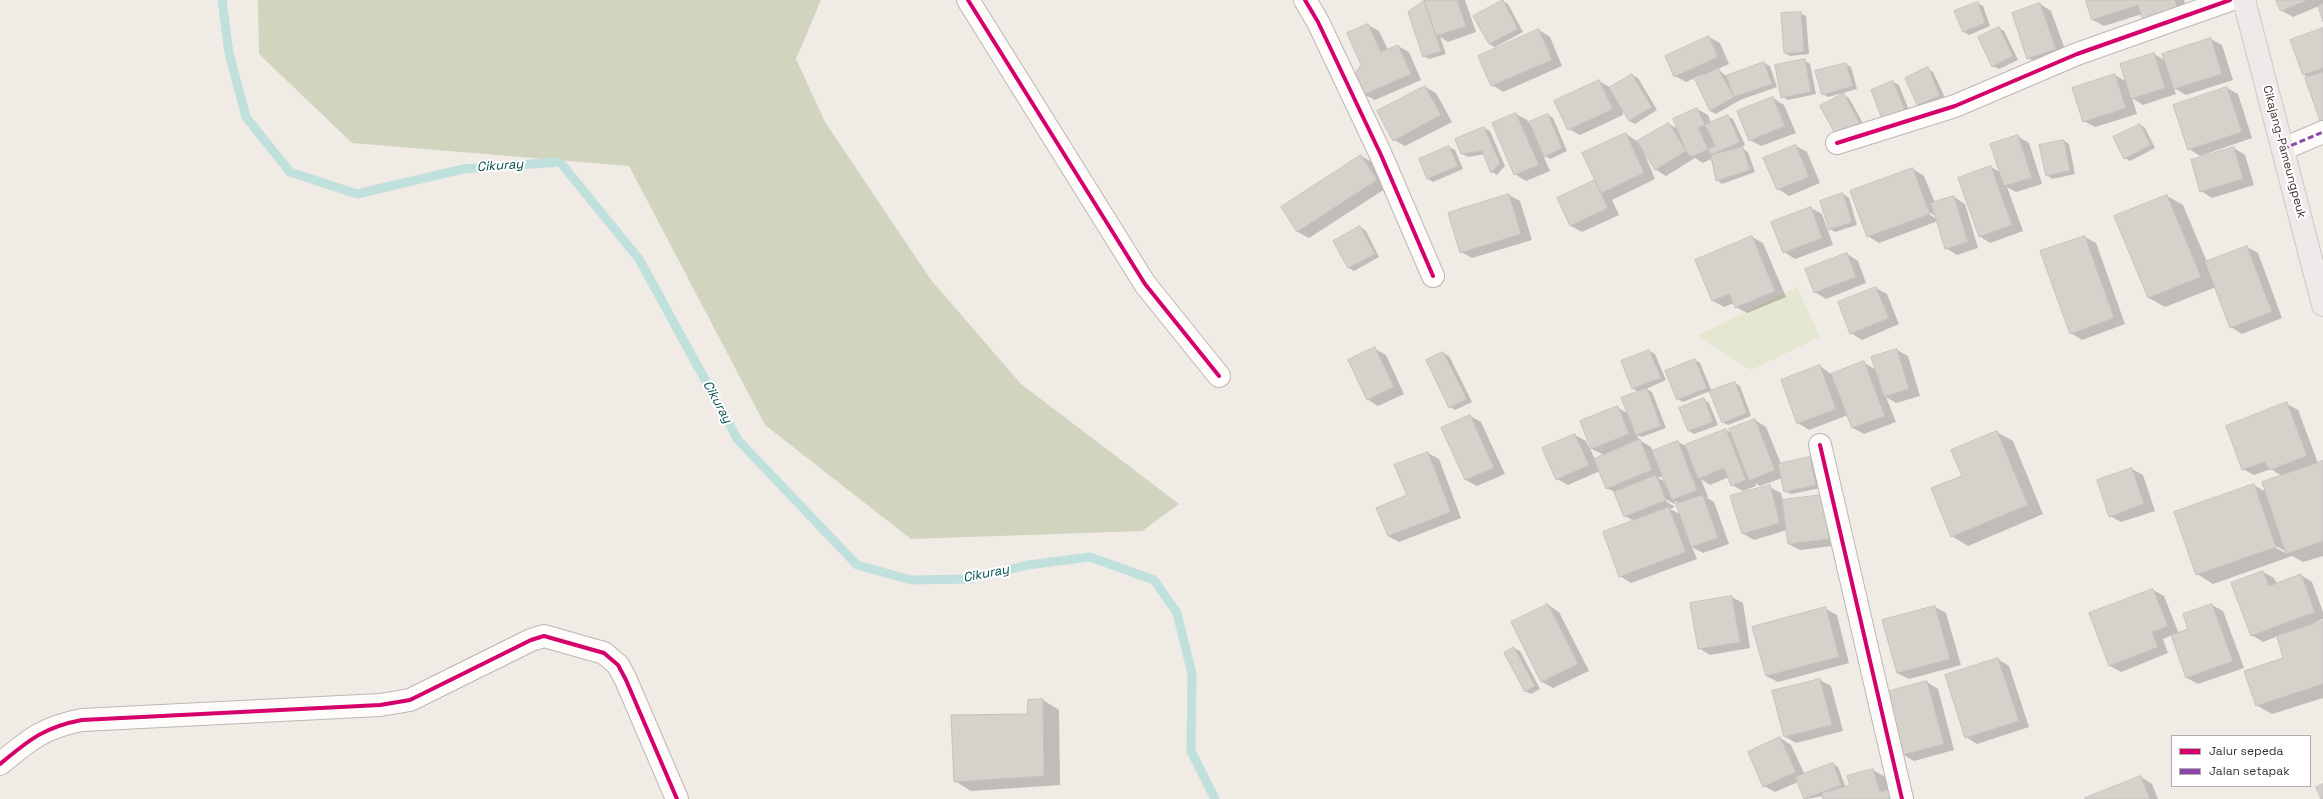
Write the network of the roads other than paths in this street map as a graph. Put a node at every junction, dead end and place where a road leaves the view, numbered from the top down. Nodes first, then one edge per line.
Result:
1 (968, 0) edge
2 (1305, 0) edge
3 (2230, 0) edge
4 (2244, 0) edge
5 (2323, 132) edge
6 (1837, 143) dead end
7 (2283, 149) junction
8 (1433, 276) dead end
9 (2323, 305) edge
10 (1218, 376) dead end
11 (1820, 445) dead end
12 (0, 764) edge
13 (677, 799) edge
14 (1902, 799) edge

1 - 10 street
2 - 8 street
3 - 6 street
4 - 7 main road, Cikajang-Pameungpeuk
5 - 7 street
7 - 9 main road, Cikajang-Pameungpeuk
11 - 14 street
12 - 13 street

